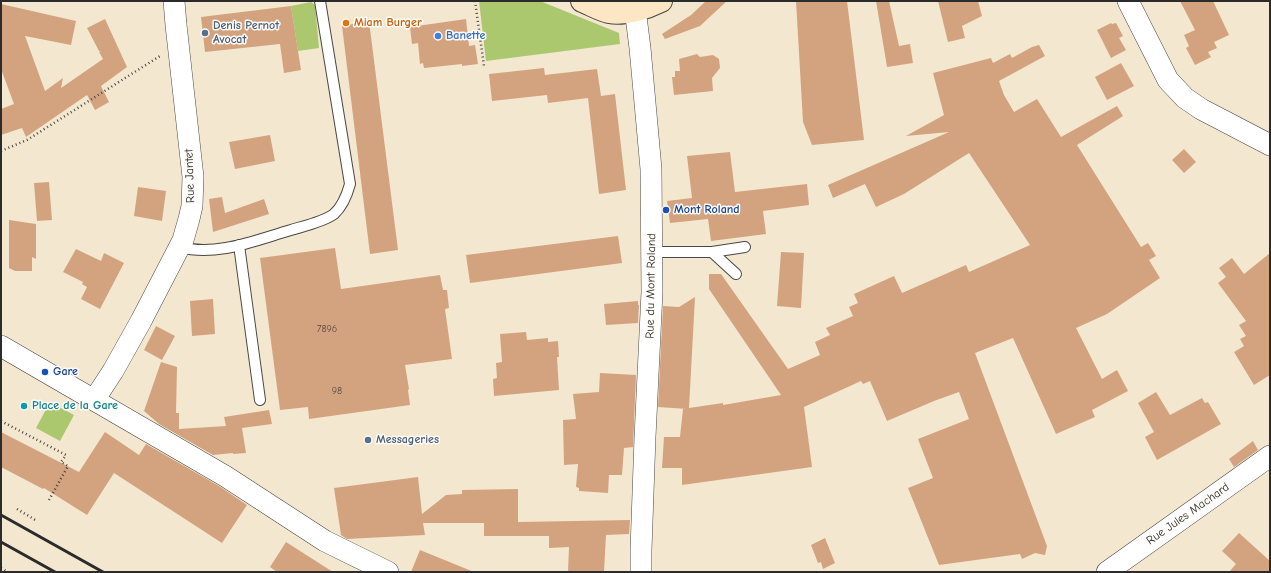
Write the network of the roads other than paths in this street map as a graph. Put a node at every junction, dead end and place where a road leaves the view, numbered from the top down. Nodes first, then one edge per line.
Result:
1 (174, 1) edge
2 (320, 1) edge
3 (582, 1) edge
4 (661, 1) edge
5 (1128, 1) edge
6 (634, 5) edge
7 (1270, 144) edge
8 (239, 245) junction
9 (180, 247) junction
10 (745, 247) dead end
11 (652, 252) junction
12 (712, 252) junction
13 (736, 274) dead end
14 (1, 346) edge
15 (94, 400) junction
16 (260, 400) dead end
17 (1270, 456) edge
18 (388, 572) edge
19 (641, 572) edge
20 (1107, 572) edge

1 - 9 street, Rue Jantet
2 - 8 lane
3 - 6 main road
4 - 6 main road
5 - 7 street
6 - 11 street, Rue du Mont Roland
8 - 9 lane
8 - 16 lane
9 - 15 street, Rue Jantet
10 - 12 lane
11 - 12 lane
11 - 19 street, Rue du Mont Roland
12 - 13 lane
14 - 15 street
15 - 18 street
17 - 20 street, Rue Jules Machard

